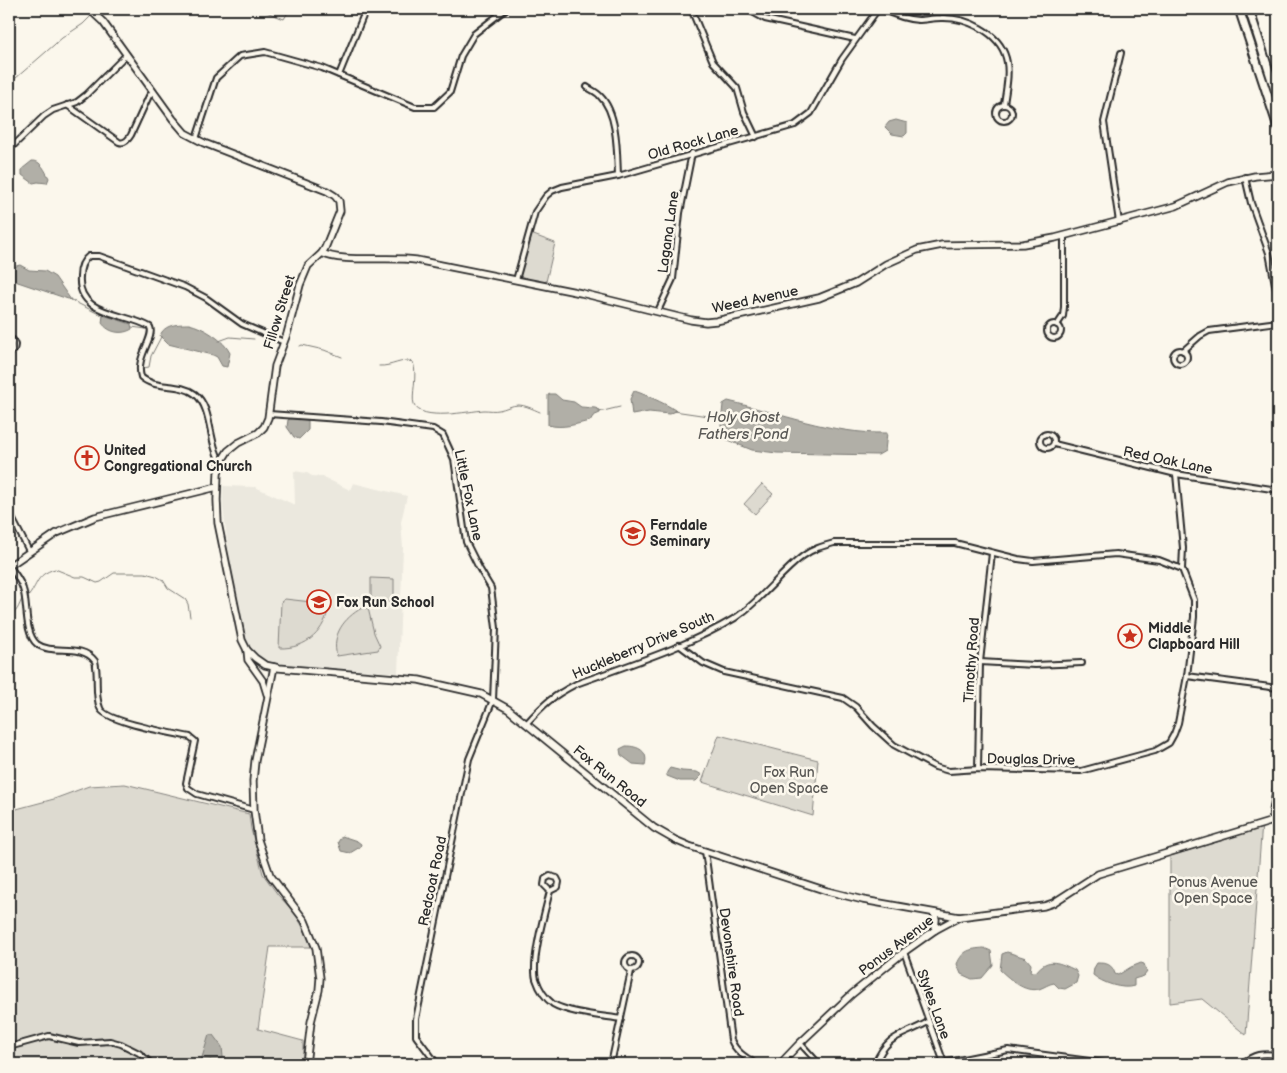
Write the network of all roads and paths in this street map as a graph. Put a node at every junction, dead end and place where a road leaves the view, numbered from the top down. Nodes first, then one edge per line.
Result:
1 (89, 9) edge
2 (366, 9) edge
3 (506, 9) edge
4 (690, 9) edge
5 (747, 9) edge
6 (879, 9) edge
7 (1239, 9) edge
8 (1249, 9) edge
9 (855, 39) junction
10 (1121, 52) dead end
11 (126, 55) junction
12 (339, 75) junction
13 (587, 87) dead end
14 (153, 92) junction
15 (1278, 99) edge
16 (1004, 104) junction
17 (67, 105) junction
18 (1278, 127) edge
19 (756, 137) junction
20 (196, 139) junction
21 (9, 150) edge
22 (692, 153) junction
23 (1278, 174) edge
24 (618, 176) junction
25 (1245, 177) junction
26 (1119, 222) junction
27 (1064, 236) junction
28 (322, 253) junction
29 (516, 280) junction
30 (1278, 300) edge
31 (658, 311) junction
32 (1278, 322) edge
33 (1057, 325) dead end
34 (9, 338) edge
35 (284, 342) junction
36 (1183, 351) dead end
37 (9, 353) edge
38 (269, 414) junction
39 (1054, 444) dead end
40 (221, 462) junction
41 (1176, 474) junction
42 (217, 486) junction
43 (1278, 490) edge
44 (9, 512) edge
45 (29, 551) junction
46 (992, 553) junction
47 (9, 566) edge
48 (1182, 569) junction
49 (680, 645) junction
50 (247, 650) junction
51 (261, 662) junction
52 (980, 662) junction
53 (1082, 663) dead end
54 (274, 667) junction
55 (257, 673) junction
56 (1187, 676) junction
57 (1278, 688) edge
58 (267, 696) junction
59 (493, 700) junction
60 (526, 724) junction
61 (978, 769) junction
62 (1278, 774) edge
63 (254, 810) junction
64 (1277, 823) edge
65 (705, 852) junction
66 (550, 891) dead end
67 (934, 913) junction
68 (958, 917) junction
69 (935, 930) junction
70 (904, 952) junction
71 (631, 971) dead end
72 (621, 1020) junction
73 (928, 1022) junction
74 (800, 1042) junction
75 (9, 1046) edge
76 (1278, 1055) edge
77 (944, 1063) edge
78 (152, 1064) edge
79 (306, 1064) edge
80 (437, 1064) edge
81 (611, 1064) edge
82 (756, 1064) edge
83 (780, 1064) edge
84 (819, 1064) edge
85 (875, 1064) edge
86 (1112, 1064) edge
87 (1241, 1064) edge

1 - 11 street, Fillow Street
2 - 12 street
3 - 12 street
4 - 19 street
5 - 9 street
6 - 9 street, Old Rock Lane
6 - 16 street
7 - 18 highway
8 - 15 highway
9 - 19 street, Old Rock Lane
10 - 26 street
11 - 14 street, Fillow Street
11 - 17 street
12 - 20 street
13 - 24 street
14 - 17 street
14 - 20 street, Fillow Street
16 - 16 street
17 - 21 street
19 - 22 street, Old Rock Lane
20 - 28 street, Fillow Street
22 - 24 street, Old Rock Lane
22 - 31 street, Lagana Lane
23 - 25 street, Weed Avenue
24 - 29 street, Old Rock Lane
25 - 26 street, Weed Avenue
25 - 30 street
26 - 27 street, Weed Avenue
27 - 31 street, Weed Avenue
27 - 33 street
28 - 29 street, Weed Avenue
28 - 35 street, Fillow Street
29 - 31 street, Weed Avenue
32 - 36 street
34 - 37 street
35 - 38 street, Fillow Street
35 - 40 street
38 - 40 street, Fillow Street
38 - 59 street, Little Fox Lane
39 - 41 street, Red Oak Lane
40 - 42 street
41 - 43 street, Red Oak Lane
41 - 48 street, Douglas Drive
42 - 45 street
42 - 50 street
44 - 45 street
45 - 47 street
46 - 48 street, Huckleberry Drive South
46 - 49 street, Huckleberry Drive South
46 - 52 street, Timothy Road
47 - 63 street
48 - 56 street, Douglas Drive
49 - 60 street, Huckleberry Drive South
49 - 61 street, Douglas Drive
50 - 51 street
50 - 55 street
51 - 54 street
51 - 55 street
52 - 53 street
52 - 61 street, Timothy Road
54 - 58 street
54 - 59 street, Fox Run Road
55 - 58 street
56 - 57 street
56 - 61 street, Douglas Drive
58 - 63 street
59 - 60 street, Fox Run Road
59 - 80 street, Redcoat Road
60 - 65 street, Fox Run Road
62 - 64 street
63 - 79 street
64 - 68 street, Ponus Avenue
65 - 67 street, Fox Run Road
65 - 82 street, Devonshire Road
66 - 72 street
67 - 68 street, Fox Run Road
67 - 69 street
68 - 69 street, Ponus Avenue
69 - 70 street, Ponus Avenue
70 - 73 street, Styles Lane
70 - 74 street, Ponus Avenue
71 - 72 street
72 - 81 street
73 - 77 street, Styles Lane
73 - 85 street
74 - 83 street, Ponus Avenue
74 - 84 street
75 - 78 street
76 - 87 street
77 - 86 street

